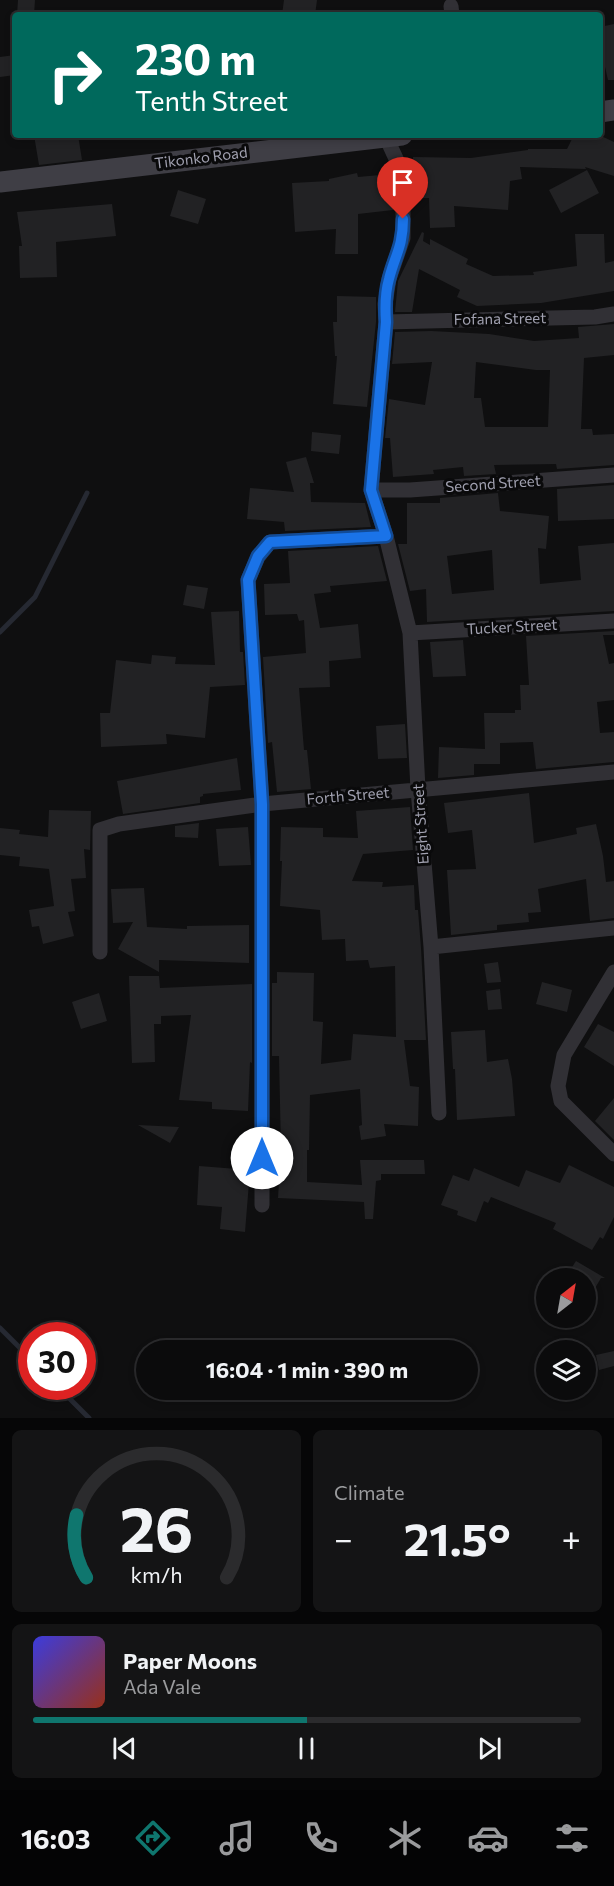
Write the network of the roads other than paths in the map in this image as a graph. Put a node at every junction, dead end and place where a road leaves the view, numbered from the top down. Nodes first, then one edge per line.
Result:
1 (377, 138) edge
2 (394, 138) edge
3 (0, 182) edge
4 (614, 314) edge
5 (386, 322) junction
6 (614, 475) edge
7 (371, 490) junction
8 (386, 536) junction
9 (614, 621) edge
10 (410, 633) junction
11 (614, 772) edge
12 (418, 789) junction
13 (262, 804) junction
14 (614, 928) edge
15 (431, 947) junction
16 (100, 952) dead end
17 (612, 980) edge
18 (439, 1113) dead end
19 (614, 1154) edge
20 (262, 1205) dead end

1 - 3 street, Tikonko Road
2 - 5 street
4 - 5 street, Fofana Street
5 - 7 street
6 - 7 street, Second Street
7 - 8 street, Eight Street
8 - 10 street, Eight Street
8 - 13 street
9 - 10 street, Tucker Street
10 - 12 street, Eight Street
11 - 12 street, Forth Street
12 - 13 street, Forth Street
12 - 15 street, Eight Street
13 - 16 street, Forth Street
13 - 20 street
14 - 15 street
15 - 18 street, Eight Street
17 - 19 street

